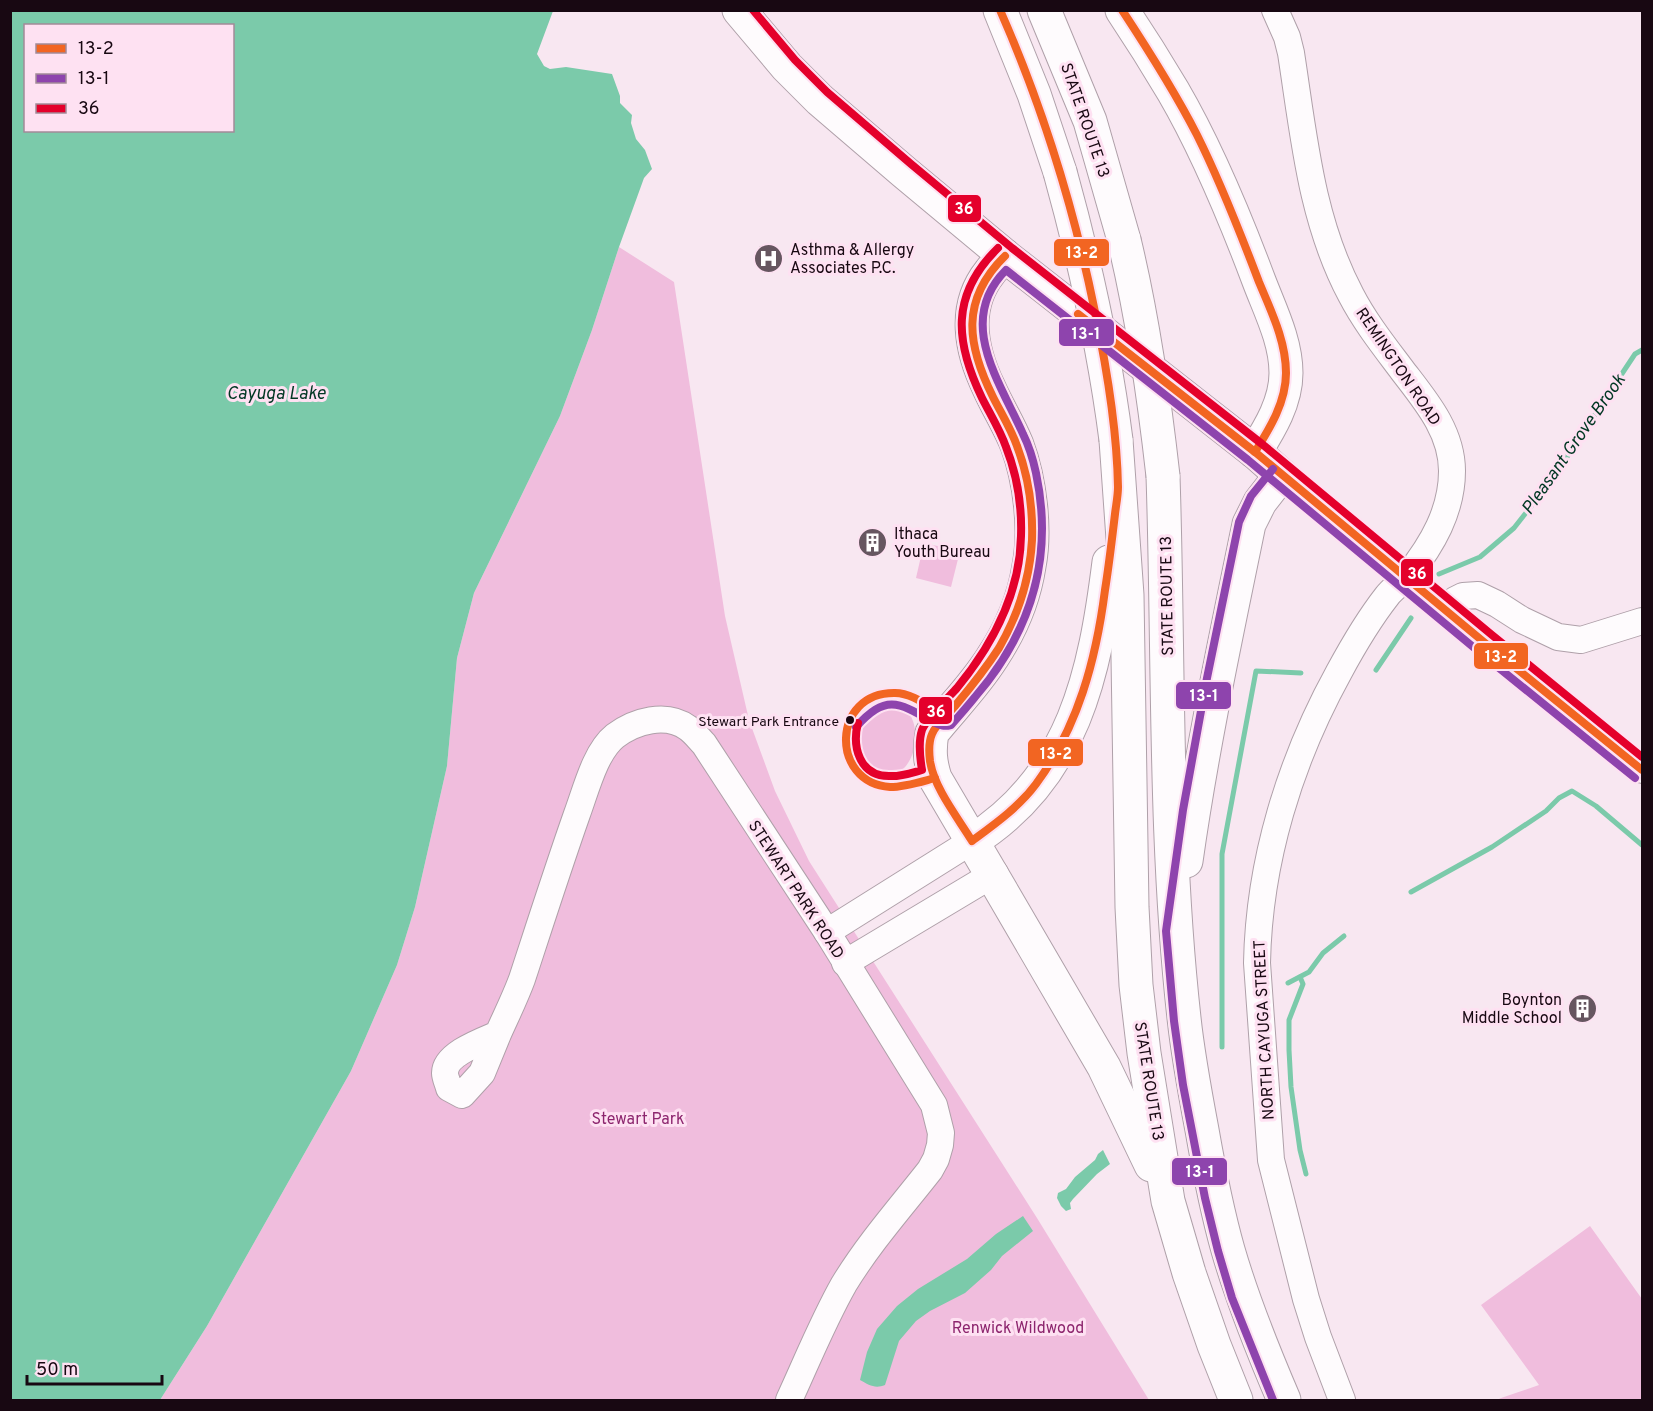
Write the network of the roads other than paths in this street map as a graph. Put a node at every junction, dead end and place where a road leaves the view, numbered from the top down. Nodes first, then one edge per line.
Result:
1 (739, 10) edge
2 (1000, 10) edge
3 (1044, 10) edge
4 (1122, 10) edge
5 (1275, 10) edge
6 (1005, 256) junction
7 (1255, 452) junction
8 (1281, 475) junction
9 (1118, 486) junction
10 (1407, 577) junction
11 (1446, 610) junction
12 (1642, 621) edge
13 (1642, 770) edge
14 (972, 841) junction
15 (992, 875) junction
16 (1176, 931) junction
17 (827, 932) junction
18 (845, 963) junction
19 (498, 1034) dead end
20 (1168, 1201) junction
21 (789, 1401) edge
22 (1236, 1401) edge
23 (1284, 1401) edge
24 (1342, 1401) edge

1 - 6 main road
2 - 9 main road, STATE ROUTE 13, bridge
3 - 16 main road, STATE ROUTE 13, bridge
4 - 7 main road
5 - 10 street, REMINGTON ROAD
6 - 7 main road
6 - 14 main road
7 - 8 main road
8 - 10 street
8 - 16 main road
9 - 14 main road
9 - 20 main road, STATE ROUTE 13
10 - 11 street
10 - 24 street, NORTH CAYUGA STREET
11 - 12 street
11 - 13 street
14 - 15 main road
14 - 17 street
15 - 18 street
15 - 20 main road
16 - 23 main road, STATE ROUTE 13
17 - 18 street, STEWART PARK ROAD
17 - 19 street, STEWART PARK ROAD
18 - 21 street, STEWART PARK ROAD
20 - 22 main road, STATE ROUTE 13

